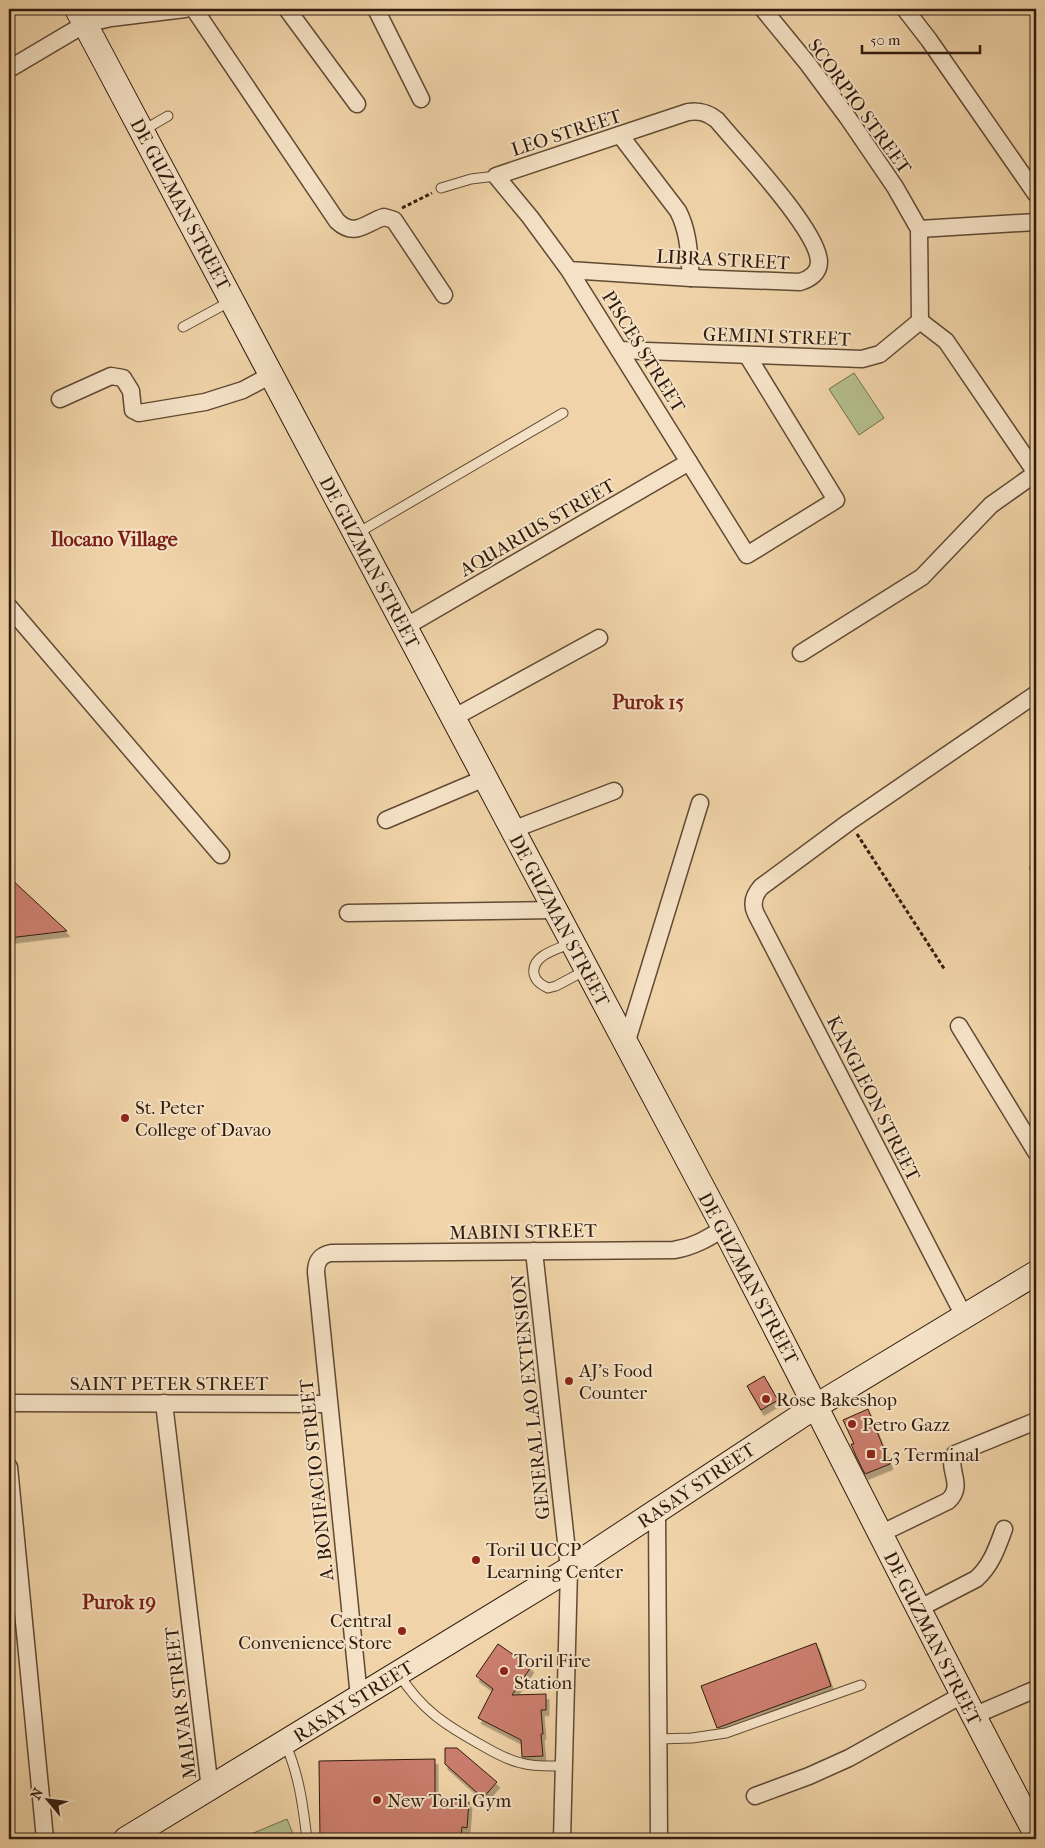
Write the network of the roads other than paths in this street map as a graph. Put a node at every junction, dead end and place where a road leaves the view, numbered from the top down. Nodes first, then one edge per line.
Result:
1 (185, 9) edge
2 (194, 9) edge
3 (287, 9) edge
4 (376, 9) edge
5 (763, 9) edge
6 (905, 9) edge
7 (111, 13) edge
8 (81, 16) edge
9 (9, 69) edge
10 (421, 99) dead end
11 (357, 104) dead end
12 (702, 112) joint
13 (168, 116) dead end
14 (142, 131) junction
15 (620, 135) junction
16 (496, 176) junction
17 (441, 188) road end
18 (1036, 194) edge
19 (1036, 222) edge
20 (920, 229) junction
21 (569, 270) junction
22 (691, 278) junction
23 (444, 295) dead end
24 (232, 301) junction
25 (920, 321) junction
26 (183, 327) dead end
27 (619, 350) junction
28 (747, 355) junction
29 (271, 375) junction
30 (60, 399) dead end
31 (563, 414) dead end
32 (689, 462) junction
33 (1036, 473) edge
34 (355, 534) junction
35 (9, 607) edge
36 (405, 627) junction
37 (599, 638) dead end
38 (801, 652) dead end
39 (1036, 694) edge
40 (453, 718) junction
41 (485, 778) junction
42 (614, 791) dead end
43 (700, 802) dead end
44 (386, 820) dead end
45 (512, 830) junction
46 (221, 855) dead end
47 (554, 910) junction
48 (348, 913) dead end
49 (572, 943) junction
50 (586, 969) junction
51 (959, 1026) dead end
52 (626, 1044) junction
53 (1036, 1152) edge
54 (724, 1228) junction
55 (534, 1251) junction
56 (320, 1258) joint
57 (1036, 1272) edge
58 (964, 1316) junction
59 (9, 1403) edge
60 (164, 1403) junction
61 (328, 1404) junction
62 (816, 1406) junction
63 (1036, 1421) edge
64 (9, 1466) edge
65 (657, 1512) junction
66 (1004, 1528) dead end
67 (880, 1534) junction
68 (569, 1569) junction
69 (918, 1609) junction
70 (398, 1673) junction
71 (861, 1684) dead end
72 (1036, 1689) edge
73 (962, 1695) junction
74 (359, 1697) junction
75 (973, 1716) junction
76 (658, 1739) junction
77 (285, 1743) junction
78 (564, 1766) junction
79 (210, 1789) junction
80 (755, 1796) dead end
81 (1036, 1834) edge
82 (45, 1839) edge
83 (126, 1839) edge
84 (307, 1839) edge
85 (562, 1839) edge
86 (659, 1839) edge

1 - 7 street
2 - 23 street
3 - 11 street
4 - 10 street
5 - 20 street, SCORPIO STREET
6 - 18 street
7 - 8 street
8 - 9 street
8 - 14 street, DE GUZMAN STREET
12 - 15 street, LEO STREET
12 - 22 street, LIBRA STREET
13 - 14 lane
14 - 24 street, DE GUZMAN STREET
15 - 16 street, LEO STREET
15 - 22 street
16 - 17 lane, LEO STREET
16 - 21 street, PISCES STREET
19 - 20 street
20 - 25 street
21 - 22 street, LIBRA STREET
21 - 27 street, PISCES STREET
24 - 26 lane
24 - 29 street, DE GUZMAN STREET
25 - 28 street, GEMINI STREET
25 - 33 street
27 - 28 street, GEMINI STREET
27 - 32 street, PISCES STREET
28 - 32 street, PISCES STREET
29 - 30 street
29 - 34 street, DE GUZMAN STREET
31 - 34 lane
32 - 36 street, AQUARIUS STREET
33 - 38 street
34 - 36 street, DE GUZMAN STREET
35 - 46 street
36 - 40 street, DE GUZMAN STREET
37 - 40 street
39 - 58 street, KANGLEON STREET
40 - 41 street, DE GUZMAN STREET
41 - 44 street
41 - 45 street, DE GUZMAN STREET
42 - 45 street
43 - 52 street
45 - 47 street, DE GUZMAN STREET
47 - 48 street
47 - 49 street, DE GUZMAN STREET
49 - 50 street, DE GUZMAN STREET
49 - 50 lane
50 - 52 street, DE GUZMAN STREET
51 - 53 street
52 - 54 street, DE GUZMAN STREET
54 - 55 street, MABINI STREET
54 - 62 street, DE GUZMAN STREET
55 - 56 street, MABINI STREET
55 - 68 street, GENERAL LAO EXTENSION
56 - 61 street, A. BONIFACIO STREET
57 - 58 street, RASAY STREET
58 - 62 street, RASAY STREET
59 - 60 street, SAINT PETER STREET
60 - 61 street, SAINT PETER STREET
60 - 79 street, MALVAR STREET
61 - 74 street, A. BONIFACIO STREET
62 - 65 street, RASAY STREET
62 - 67 street, DE GUZMAN STREET
63 - 67 street
64 - 82 street
65 - 68 street, RASAY STREET
65 - 76 street
66 - 69 street
67 - 69 street, DE GUZMAN STREET
68 - 70 street, RASAY STREET
68 - 78 street, GENERAL LAO EXTENSION
69 - 73 street, DE GUZMAN STREET
70 - 74 street, RASAY STREET
70 - 78 lane
71 - 76 lane
72 - 75 street
73 - 75 street, DE GUZMAN STREET
73 - 80 street
74 - 77 street, RASAY STREET
75 - 81 street, DE GUZMAN STREET
76 - 86 street
77 - 79 street, RASAY STREET
77 - 84 lane
78 - 85 street, GENERAL LAO EXTENSION
79 - 83 street, RASAY STREET

